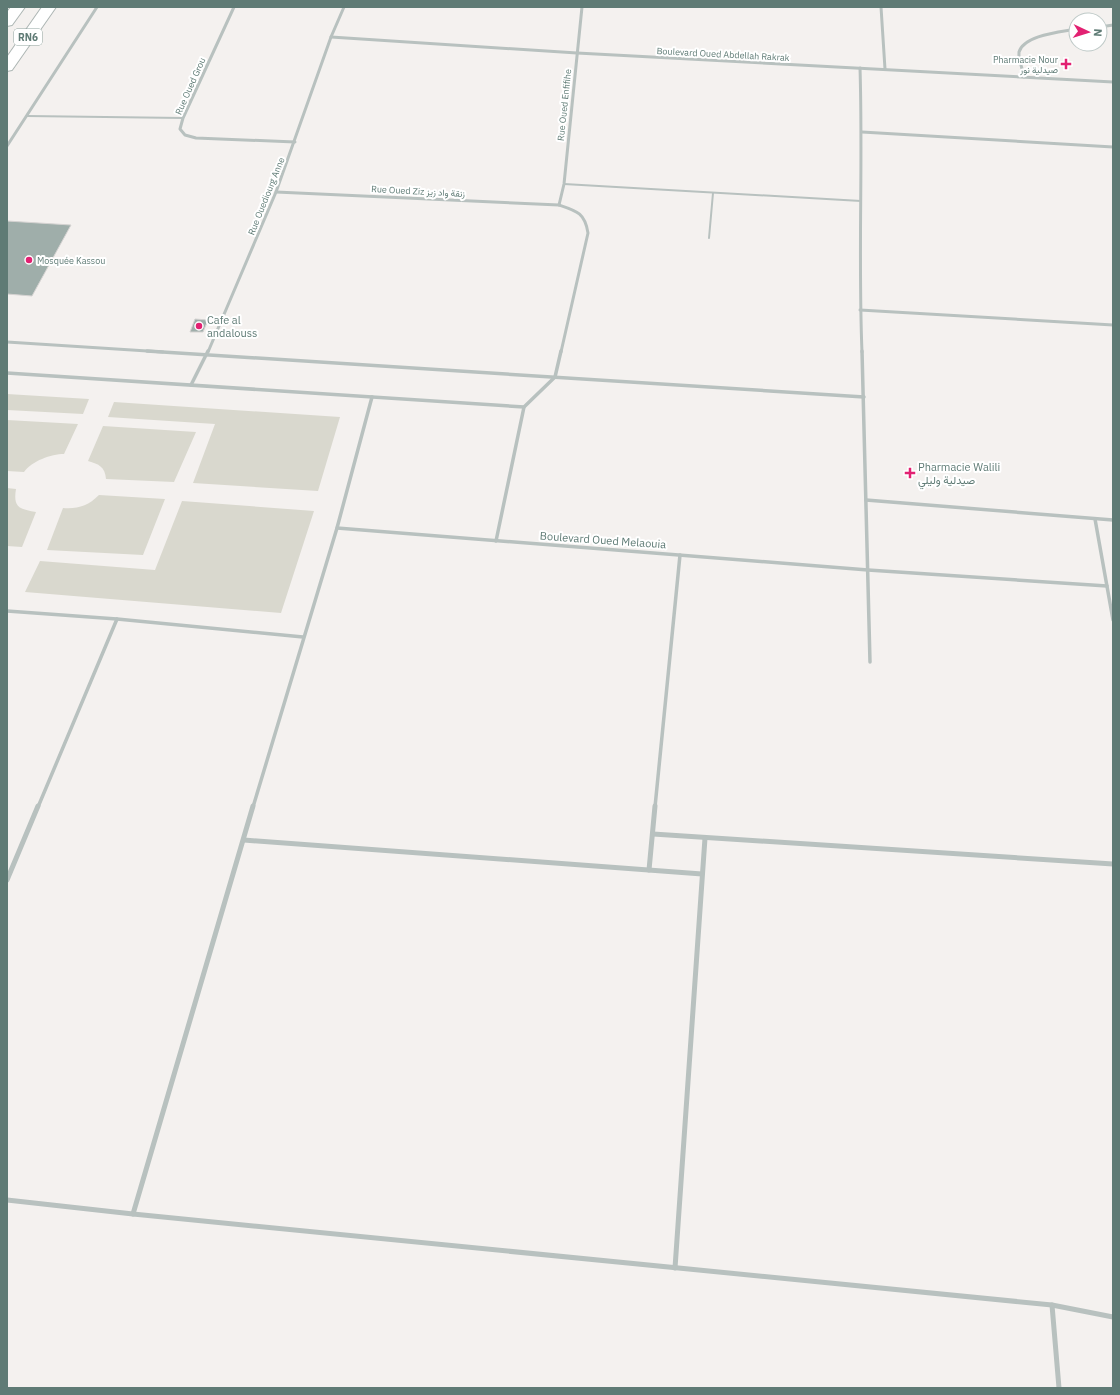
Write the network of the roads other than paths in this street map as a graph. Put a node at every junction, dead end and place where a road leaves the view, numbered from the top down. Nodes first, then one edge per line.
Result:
1 (18, 7) edge
2 (49, 7) edge
3 (97, 7) edge
4 (234, 7) edge
5 (344, 7) edge
6 (582, 7) edge
7 (881, 7) edge
8 (7, 22) edge
9 (1068, 31) edge
10 (332, 37) junction
11 (577, 53) junction
12 (7, 67) edge
13 (860, 68) junction
14 (884, 69) junction
15 (1024, 78) junction
16 (1113, 82) edge
17 (27, 116) junction
18 (183, 118) junction
19 (862, 132) junction
20 (295, 142) junction
21 (7, 146) edge
22 (1113, 147) edge
23 (564, 184) junction
24 (276, 192) junction
25 (713, 193) junction
26 (860, 201) junction
27 (559, 205) junction
28 (709, 238) dead end
29 (860, 310) junction
30 (1113, 325) edge
31 (7, 342) edge
32 (207, 354) junction
33 (7, 373) edge
34 (555, 377) junction
35 (191, 385) junction
36 (372, 397) junction
37 (864, 397) junction
38 (524, 406) junction
39 (866, 500) junction
40 (1095, 519) junction
41 (1113, 520) edge
42 (337, 528) junction
43 (496, 541) junction
44 (680, 555) junction
45 (868, 570) junction
46 (1107, 586) junction
47 (7, 611) edge
48 (117, 619) junction
49 (1113, 620) edge
50 (303, 638) junction
51 (870, 662) dead end
52 (653, 834) junction
53 (705, 838) junction
54 (244, 840) junction
55 (1113, 864) edge
56 (649, 870) junction
57 (702, 874) junction
58 (7, 880) edge
59 (7, 1200) edge
60 (133, 1214) junction
61 (675, 1268) junction
62 (1052, 1305) junction
63 (1113, 1317) edge
64 (1059, 1388) edge

1 - 8 main road, RN6
2 - 12 main road, RN6
3 - 17 street
4 - 18 street, Rue Oued Grou
5 - 10 street, Rue Ouediourg Anne
6 - 11 street, Rue Oued Enfifihe
7 - 14 street
9 - 15 street
10 - 11 street, Boulevard Oued Abdellah Rakrak
10 - 20 street, Rue Ouediourg Anne
11 - 13 street, Boulevard Oued Abdellah Rakrak
11 - 23 street, Rue Oued Enfifihe
13 - 14 street, Boulevard Oued Abdellah Rakrak
13 - 19 street
14 - 15 street, Boulevard Oued Abdellah Rakrak
15 - 16 street, Boulevard Oued Abdellah Rakrak
17 - 18 lane
17 - 21 street
18 - 20 street, Rue Oued Grou
19 - 22 street
19 - 26 street
20 - 24 street, Rue Ouediourg Anne
23 - 25 lane
23 - 27 street, Rue Oued Enfifihe
24 - 27 street, Rue Oued Ziz زنقة واد زيز
24 - 32 street, Rue Ouediourg Anne
25 - 26 lane
25 - 28 lane
26 - 29 street
27 - 34 street, Rue Oued Ziz زنقة واد زيز
29 - 30 street
29 - 37 street
31 - 32 street
32 - 34 street
32 - 35 street, Rue Ouediourg Anne
33 - 35 street
34 - 37 street
34 - 38 street
35 - 36 street
36 - 38 street
36 - 42 street
37 - 39 street
38 - 43 street
39 - 40 street
39 - 45 street
40 - 41 street
40 - 46 street
42 - 43 street, Boulevard Oued Melaouia
42 - 50 street
43 - 44 street, Boulevard Oued Melaouia
44 - 45 street, Boulevard Oued Melaouia
44 - 52 street
45 - 46 street, Boulevard Oued Melaouia
45 - 51 street
46 - 49 street
47 - 48 street
48 - 50 street
48 - 58 street
50 - 54 street
52 - 53 street
52 - 56 street
53 - 55 street
53 - 57 street
54 - 56 street
54 - 60 street
56 - 57 street
57 - 61 street
59 - 60 street
60 - 61 street
61 - 62 street
62 - 63 street
62 - 64 street

